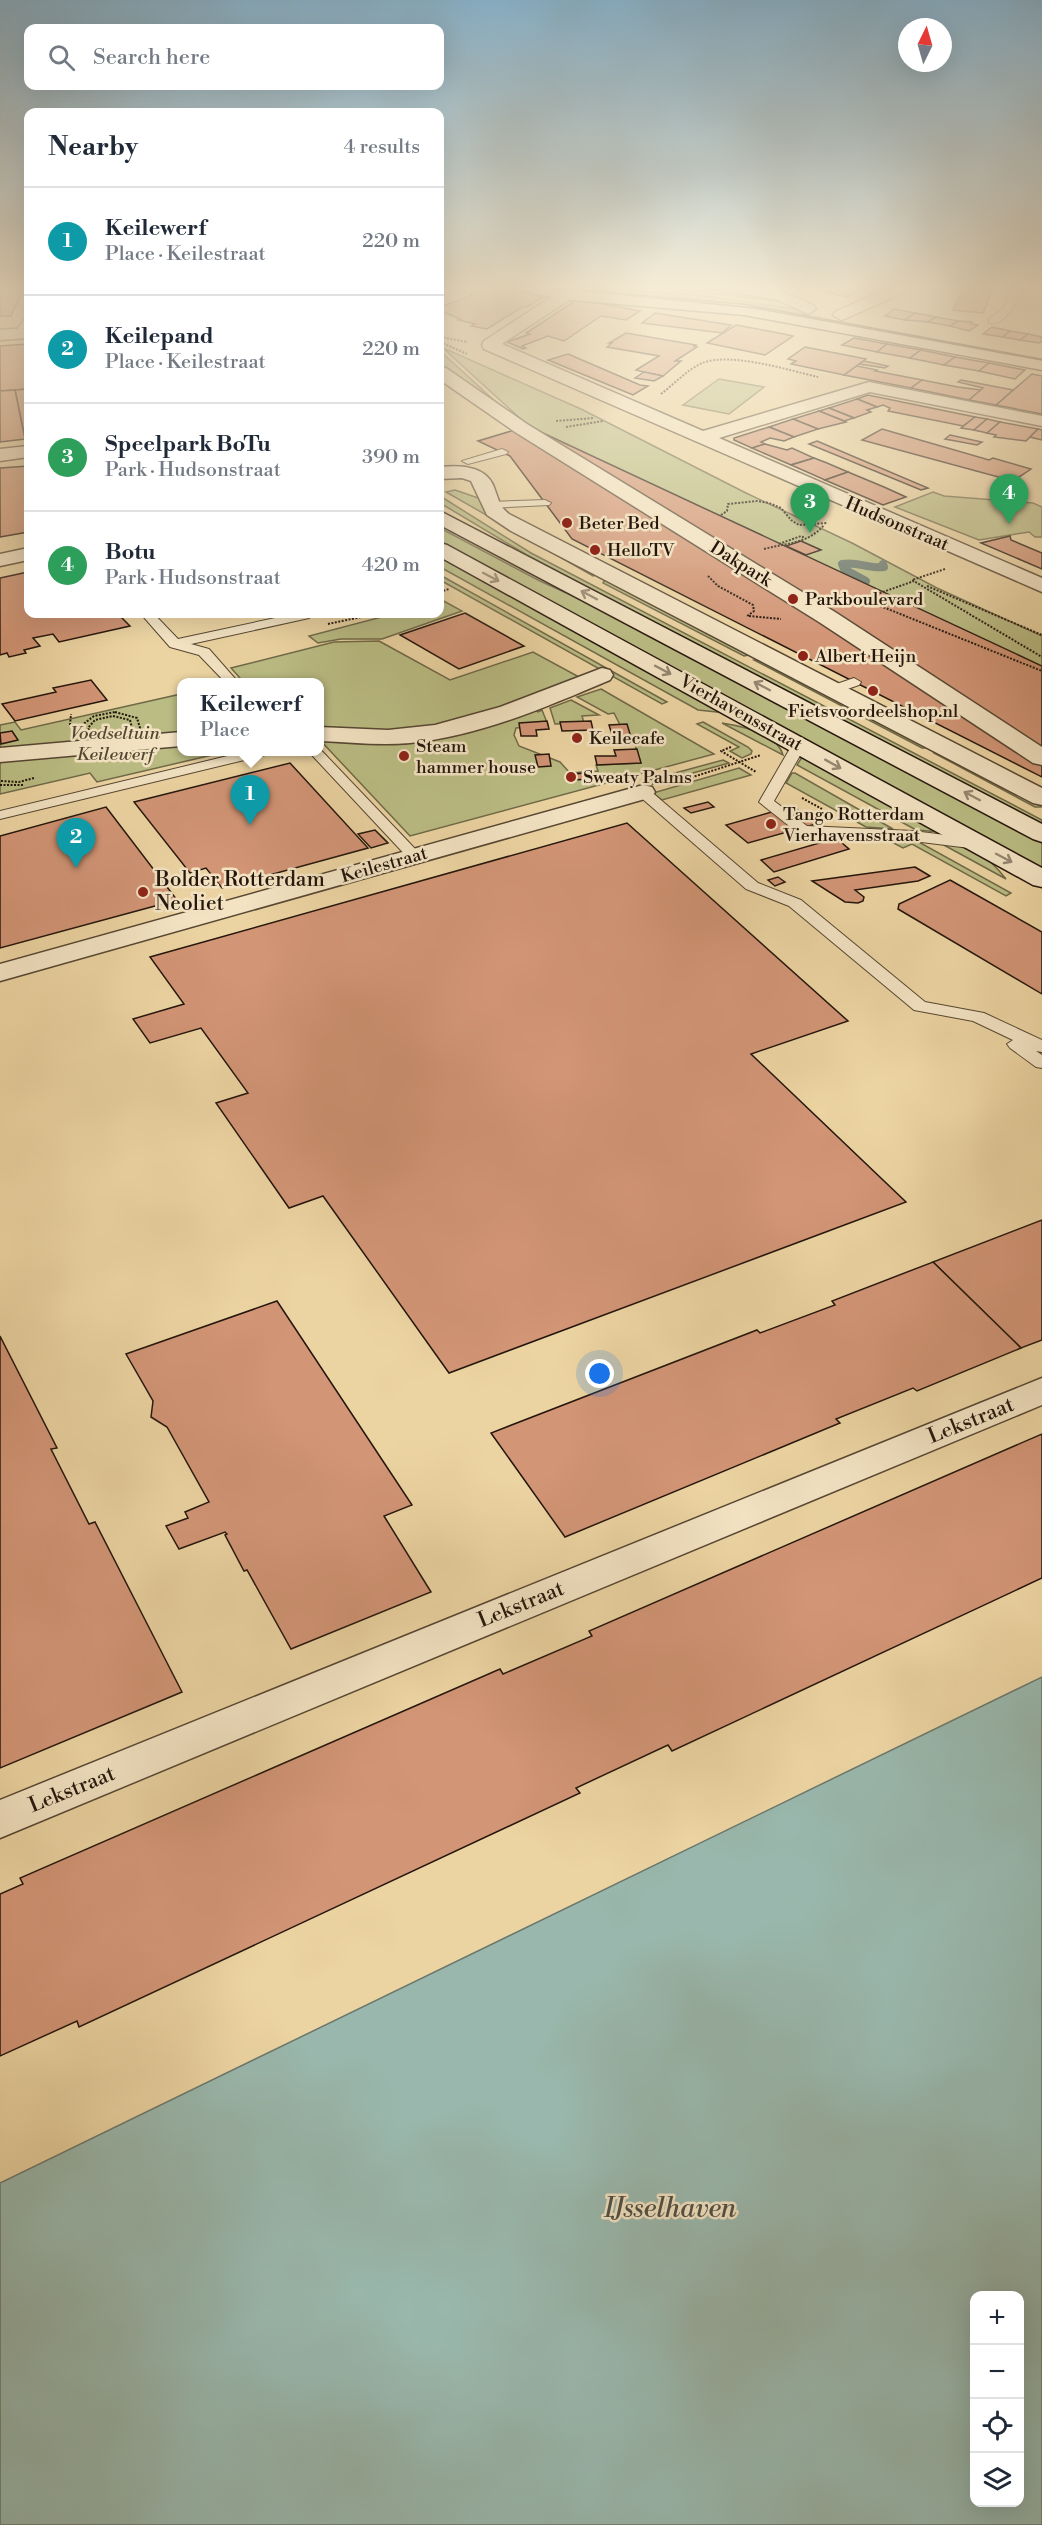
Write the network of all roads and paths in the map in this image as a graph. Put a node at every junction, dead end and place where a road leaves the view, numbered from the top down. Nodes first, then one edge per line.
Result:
1 (485, 403) edge
2 (619, 403) edge
3 (648, 403) edge
4 (817, 403) edge
5 (950, 403) edge
6 (637, 411) junction
7 (603, 417) dead end
8 (560, 420) dead end
9 (610, 420) dead end
10 (1042, 421) edge
11 (571, 426) dead end
12 (700, 438) junction
13 (24, 452) edge
14 (502, 452) dead end
15 (0, 455) edge
16 (444, 461) edge
17 (468, 461) junction
18 (444, 473) edge
19 (545, 503) dead end
20 (512, 514) junction
21 (722, 515) dead end
22 (444, 519) edge
23 (834, 520) dead end
24 (827, 523) junction
25 (762, 549) dead end
26 (444, 551) edge
27 (24, 555) edge
28 (0, 560) edge
29 (944, 570) dead end
30 (912, 580) junction
31 (1042, 586) edge
32 (449, 589) dead end
33 (444, 591) edge
34 (863, 599) junction
35 (822, 614) junction
36 (151, 618) edge
37 (291, 618) edge
38 (1042, 635) edge
39 (175, 644) junction
40 (1042, 657) edge
41 (1042, 671) edge
42 (602, 675) dead end
43 (228, 678) edge
44 (854, 682) dead end
45 (833, 690) junction
46 (324, 734) edge
47 (177, 739) edge
48 (799, 745) junction
49 (731, 747) dead end
50 (767, 753) dead end
51 (0, 755) edge
52 (243, 756) edge
53 (320, 756) edge
54 (1042, 758) edge
55 (740, 763) junction
56 (0, 780) edge
57 (13, 783) dead end
58 (643, 792) junction
59 (1042, 798) edge
60 (0, 815) edge
61 (1042, 834) edge
62 (978, 844) junction
63 (415, 857) junction
64 (1042, 879) edge
65 (0, 973) edge
66 (978, 1017) junction
67 (1042, 1047) edge
68 (1042, 1063) edge
69 (1042, 1391) edge
70 (0, 1820) edge

1 - 35 street, Dakpark
2 - 6 street, Hudsonstraat
3 - 6 path
4 - 12 street
5 - 10 street
6 - 12 street, Hudsonstraat
7 - 8 path
9 - 11 path
12 - 31 street, Hudsonstraat
13 - 15 street
14 - 17 lane
16 - 17 street
17 - 20 street
18 - 20 street
19 - 20 lane
20 - 45 street
21 - 24 path
61 -> 22 street, Vierhavensstraat
23 - 24 path
24 - 25 path
26 -> 48 street, Vierhavensstraat
27 - 28 street
29 - 30 path
30 - 34 path
30 - 38 path
30 - 40 path
32 - 33 path
34 - 35 path
34 - 41 path
35 - 54 street, Dakpark
36 - 39 lane
37 - 39 lane
39 - 43 lane
42 - 46 street
44 - 45 lane
45 - 59 street
47 - 51 street
48 -> 62 street, Vierhavensstraat
48 - 62 lane
49 - 55 path
50 - 55 path
52 - 60 lane
53 - 63 lane
55 - 58 path
56 - 57 path
58 - 63 street, Keilestraat
58 - 66 lane
62 -> 64 street, Vierhavensstraat
63 - 65 street, Keilestraat
66 - 67 lane
66 - 68 lane
69 - 70 street, Lekstraat

